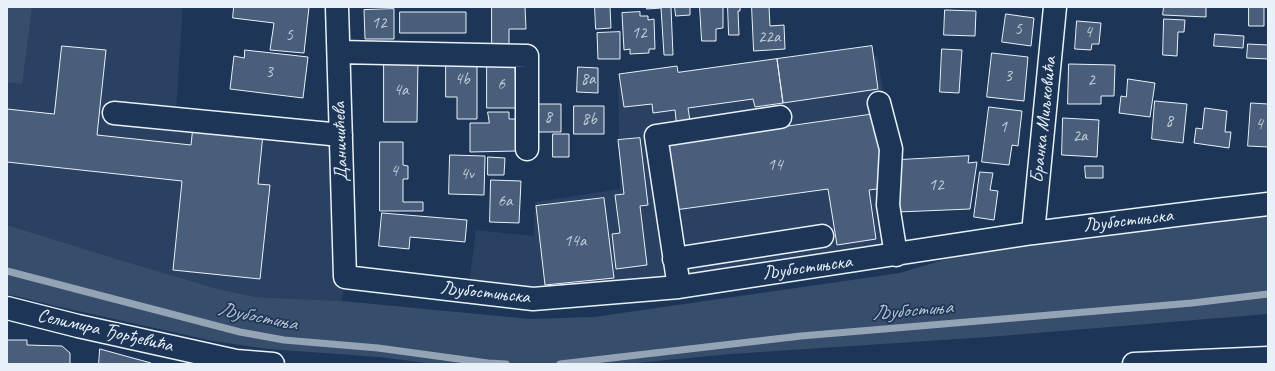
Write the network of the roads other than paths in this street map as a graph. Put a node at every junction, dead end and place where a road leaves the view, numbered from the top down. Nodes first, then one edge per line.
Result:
1 (338, 7) edge
2 (1055, 7) edge
3 (339, 52) junction
4 (879, 103) dead end
5 (114, 113) dead end
6 (780, 117) dead end
7 (341, 135) junction
8 (526, 149) dead end
9 (1268, 204) edge
10 (1033, 233) junction
11 (822, 236) dead end
12 (896, 255) junction
13 (674, 259) junction
14 (345, 277) joint
15 (679, 287) junction
16 (7, 308) edge
17 (1268, 358) edge
18 (1231, 362) edge
19 (274, 364) edge
20 (1134, 364) edge

1 - 3 street, Даничићева
2 - 10 street, Бранка Миљковића
3 - 7 street, Даничићева
3 - 8 street
4 - 12 street
5 - 7 street
6 - 13 street
7 - 14 street, Даничићева
9 - 10 street, Љубостињска
10 - 12 street, Љубостињска
11 - 13 street
12 - 15 street, Љубостињска
13 - 15 street
14 - 15 street, Љубостињска
16 - 19 street, Селимира Ђорђевића
17 - 18 street
18 - 20 street

